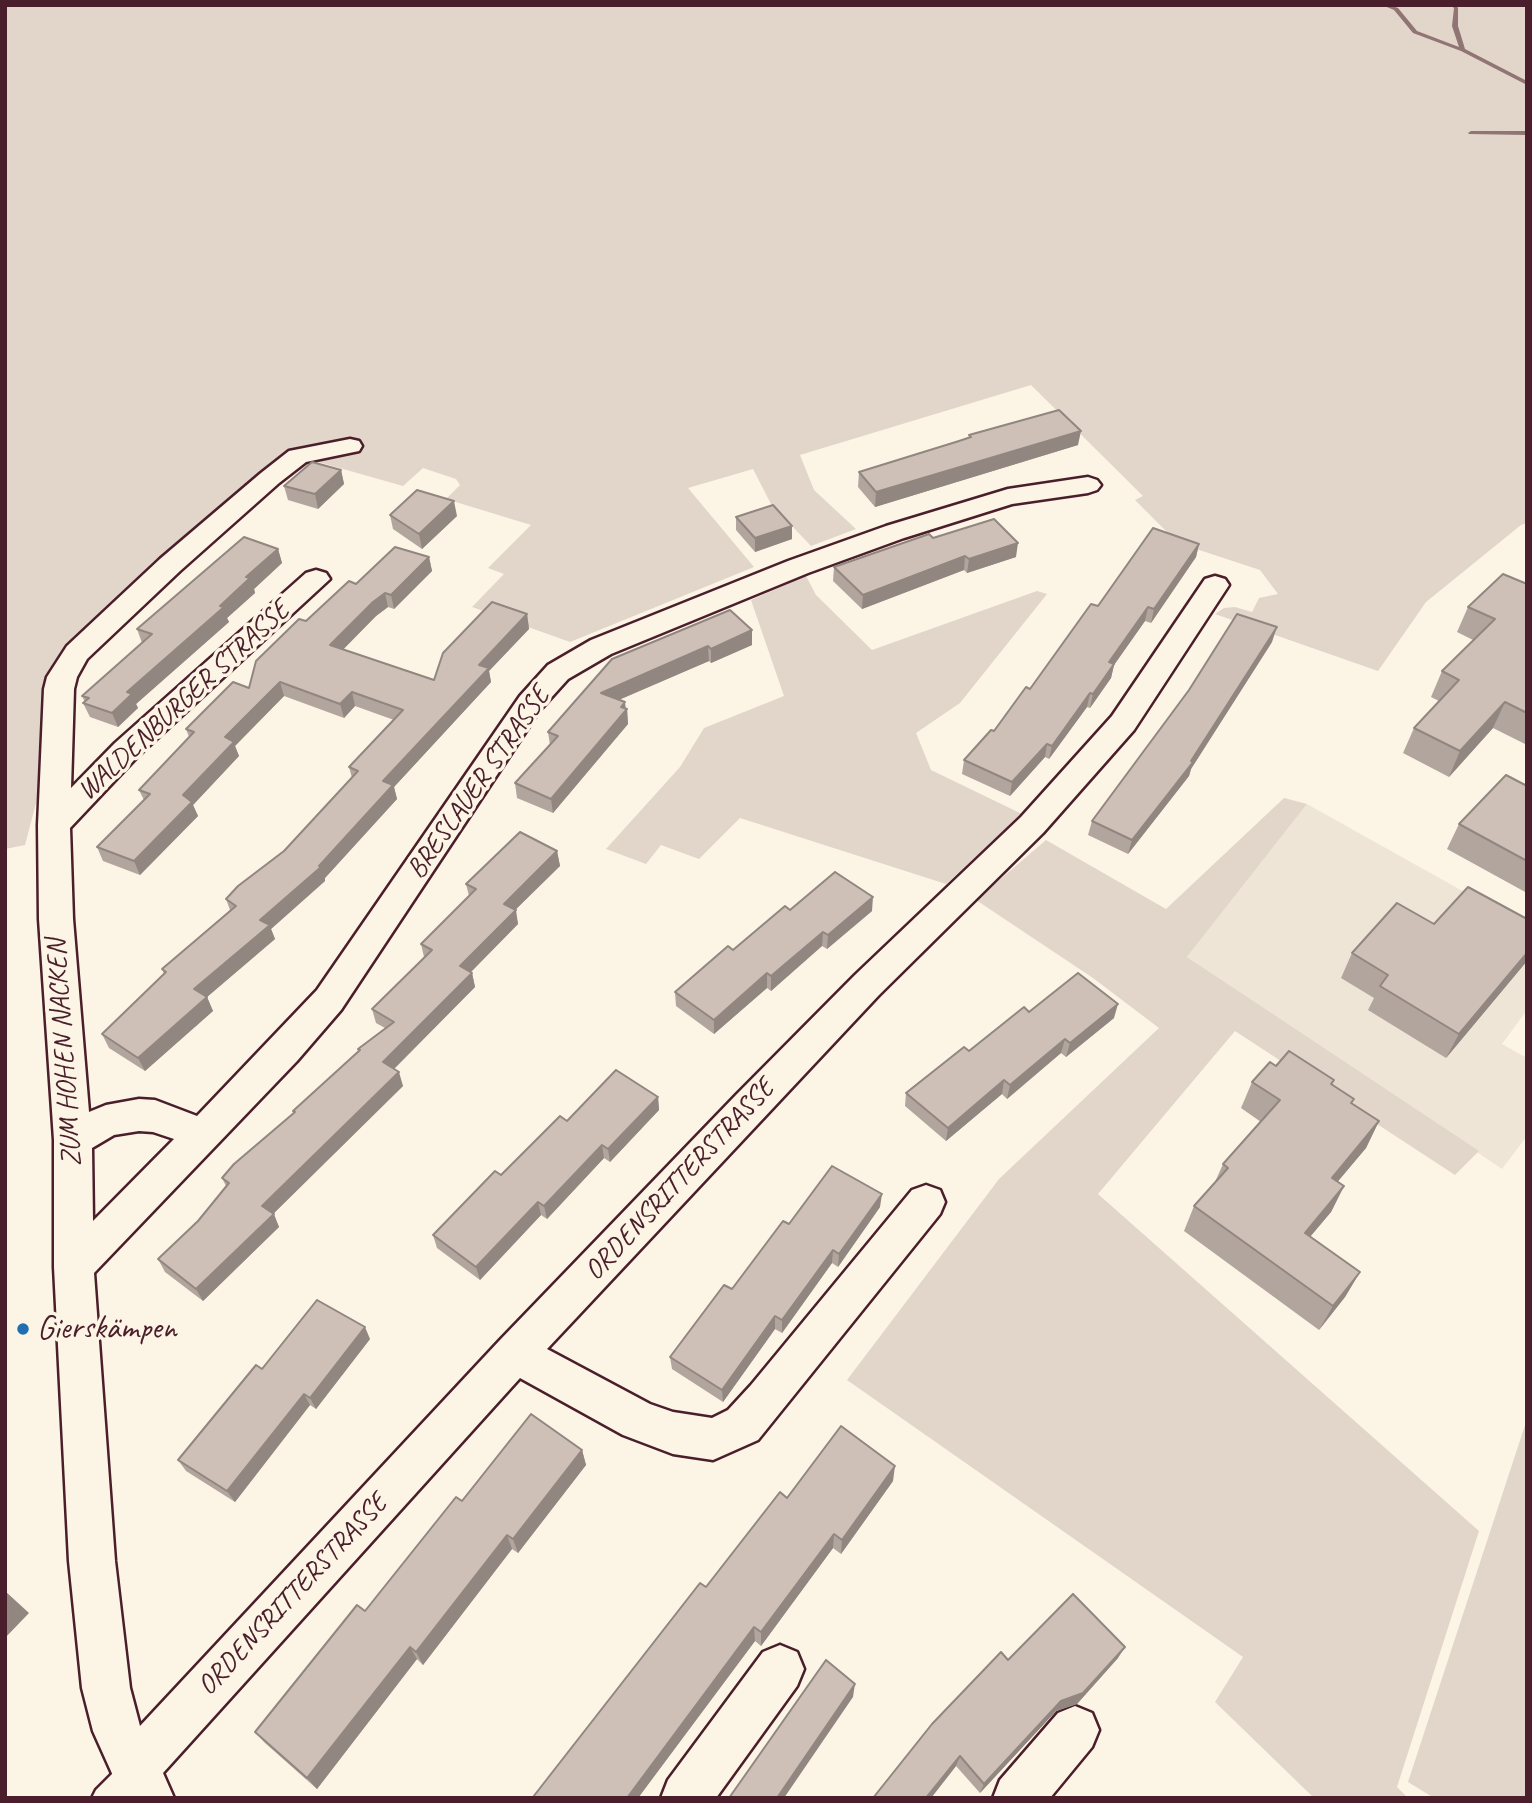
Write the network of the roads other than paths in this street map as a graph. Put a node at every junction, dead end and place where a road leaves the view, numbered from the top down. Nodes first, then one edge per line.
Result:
1 (350, 446) dead end
2 (1088, 485) dead end
3 (316, 579) dead end
4 (1215, 585) dead end
5 (54, 825) junction
6 (202, 1135) junction
7 (73, 1140) junction
8 (926, 1202) dead end
9 (74, 1267) junction
10 (515, 1354) junction
11 (780, 1669) dead end
12 (1075, 1730) dead end
13 (129, 1788) edge
14 (686, 1798) edge
15 (1018, 1798) edge

1 - 5 street, ZUM HOHEN NACKEN
2 - 6 street, BRESLAUER STRASSE
3 - 5 street, WALDENBURGER STRASSE
4 - 10 street, ORDENSRITTERSTRASSE
5 - 7 street, ZUM HOHEN NACKEN
6 - 7 street
6 - 9 street, BRESLAUER STRASSE
7 - 9 street, ZUM HOHEN NACKEN
8 - 10 street
9 - 13 street, ZUM HOHEN NACKEN
10 - 13 street, ORDENSRITTERSTRASSE
11 - 14 street
12 - 15 street

